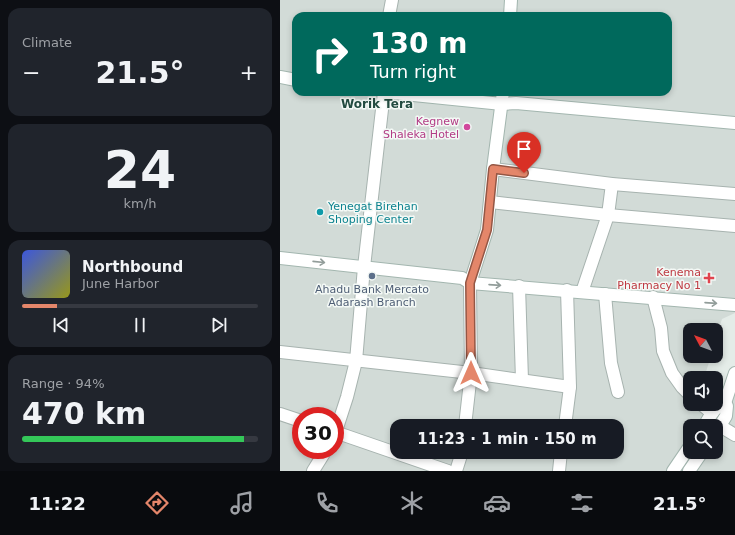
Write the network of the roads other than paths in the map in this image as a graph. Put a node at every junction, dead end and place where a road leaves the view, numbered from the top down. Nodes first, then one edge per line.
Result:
1 (392, 0) edge
2 (511, 0) edge
3 (390, 12) edge
4 (510, 12) edge
5 (280, 77) edge
6 (292, 79) edge
7 (384, 96) edge
8 (463, 96) edge
9 (503, 98) edge
10 (735, 123) edge
11 (493, 169) junction
12 (612, 184) junction
13 (735, 194) edge
14 (490, 202) junction
15 (608, 216) junction
16 (735, 226) edge
17 (280, 258) edge
18 (364, 267) junction
19 (470, 283) junction
20 (519, 286) junction
21 (567, 290) junction
22 (582, 292) junction
23 (605, 294) junction
24 (653, 297) junction
25 (735, 305) edge
26 (280, 352) edge
27 (356, 361) junction
28 (471, 373) junction
29 (735, 374) edge
30 (522, 380) junction
31 (570, 387) junction
32 (683, 388) edge
33 (618, 392) dead end
34 (725, 403) junction
35 (343, 407) edge
36 (709, 411) edge
37 (280, 414) edge
38 (712, 414) junction
39 (292, 418) edge
40 (466, 419) edge
41 (566, 419) edge
42 (709, 419) edge
43 (723, 419) edge
44 (723, 431) edge
45 (735, 435) edge
46 (344, 436) edge
47 (683, 456) edge
48 (320, 459) edge
49 (460, 459) edge
50 (560, 459) edge
51 (697, 459) edge
52 (313, 471) edge
53 (448, 471) edge
54 (456, 471) edge
55 (559, 471) edge
56 (673, 471) edge
57 (689, 471) edge

1 - 3 street
2 - 4 street
5 - 6 street
7 - 18 street
8 - 9 street
9 - 10 street
9 - 11 street
11 - 12 street
11 - 14 street
12 - 13 street
12 - 15 street
14 - 15 street
14 - 19 street
15 - 16 street
15 - 22 street
17 -> 18 street
18 - 19 street
18 - 27 street
19 -> 20 street
19 - 28 street
20 - 21 street
20 - 30 street
21 - 22 street
21 - 31 street
22 - 23 street
23 - 24 street
23 - 33 street
24 -> 25 street
24 - 32 street
26 - 27 street
27 - 28 street
27 - 35 street
28 - 30 street
28 - 40 street
29 - 34 street
30 - 31 street
31 - 41 street
34 - 38 street
34 - 43 street
36 - 38 street
37 - 39 street
38 - 42 street
44 - 45 street
46 - 53 street
47 - 56 street
48 - 52 street
49 - 54 street
50 - 55 street
51 - 57 street

